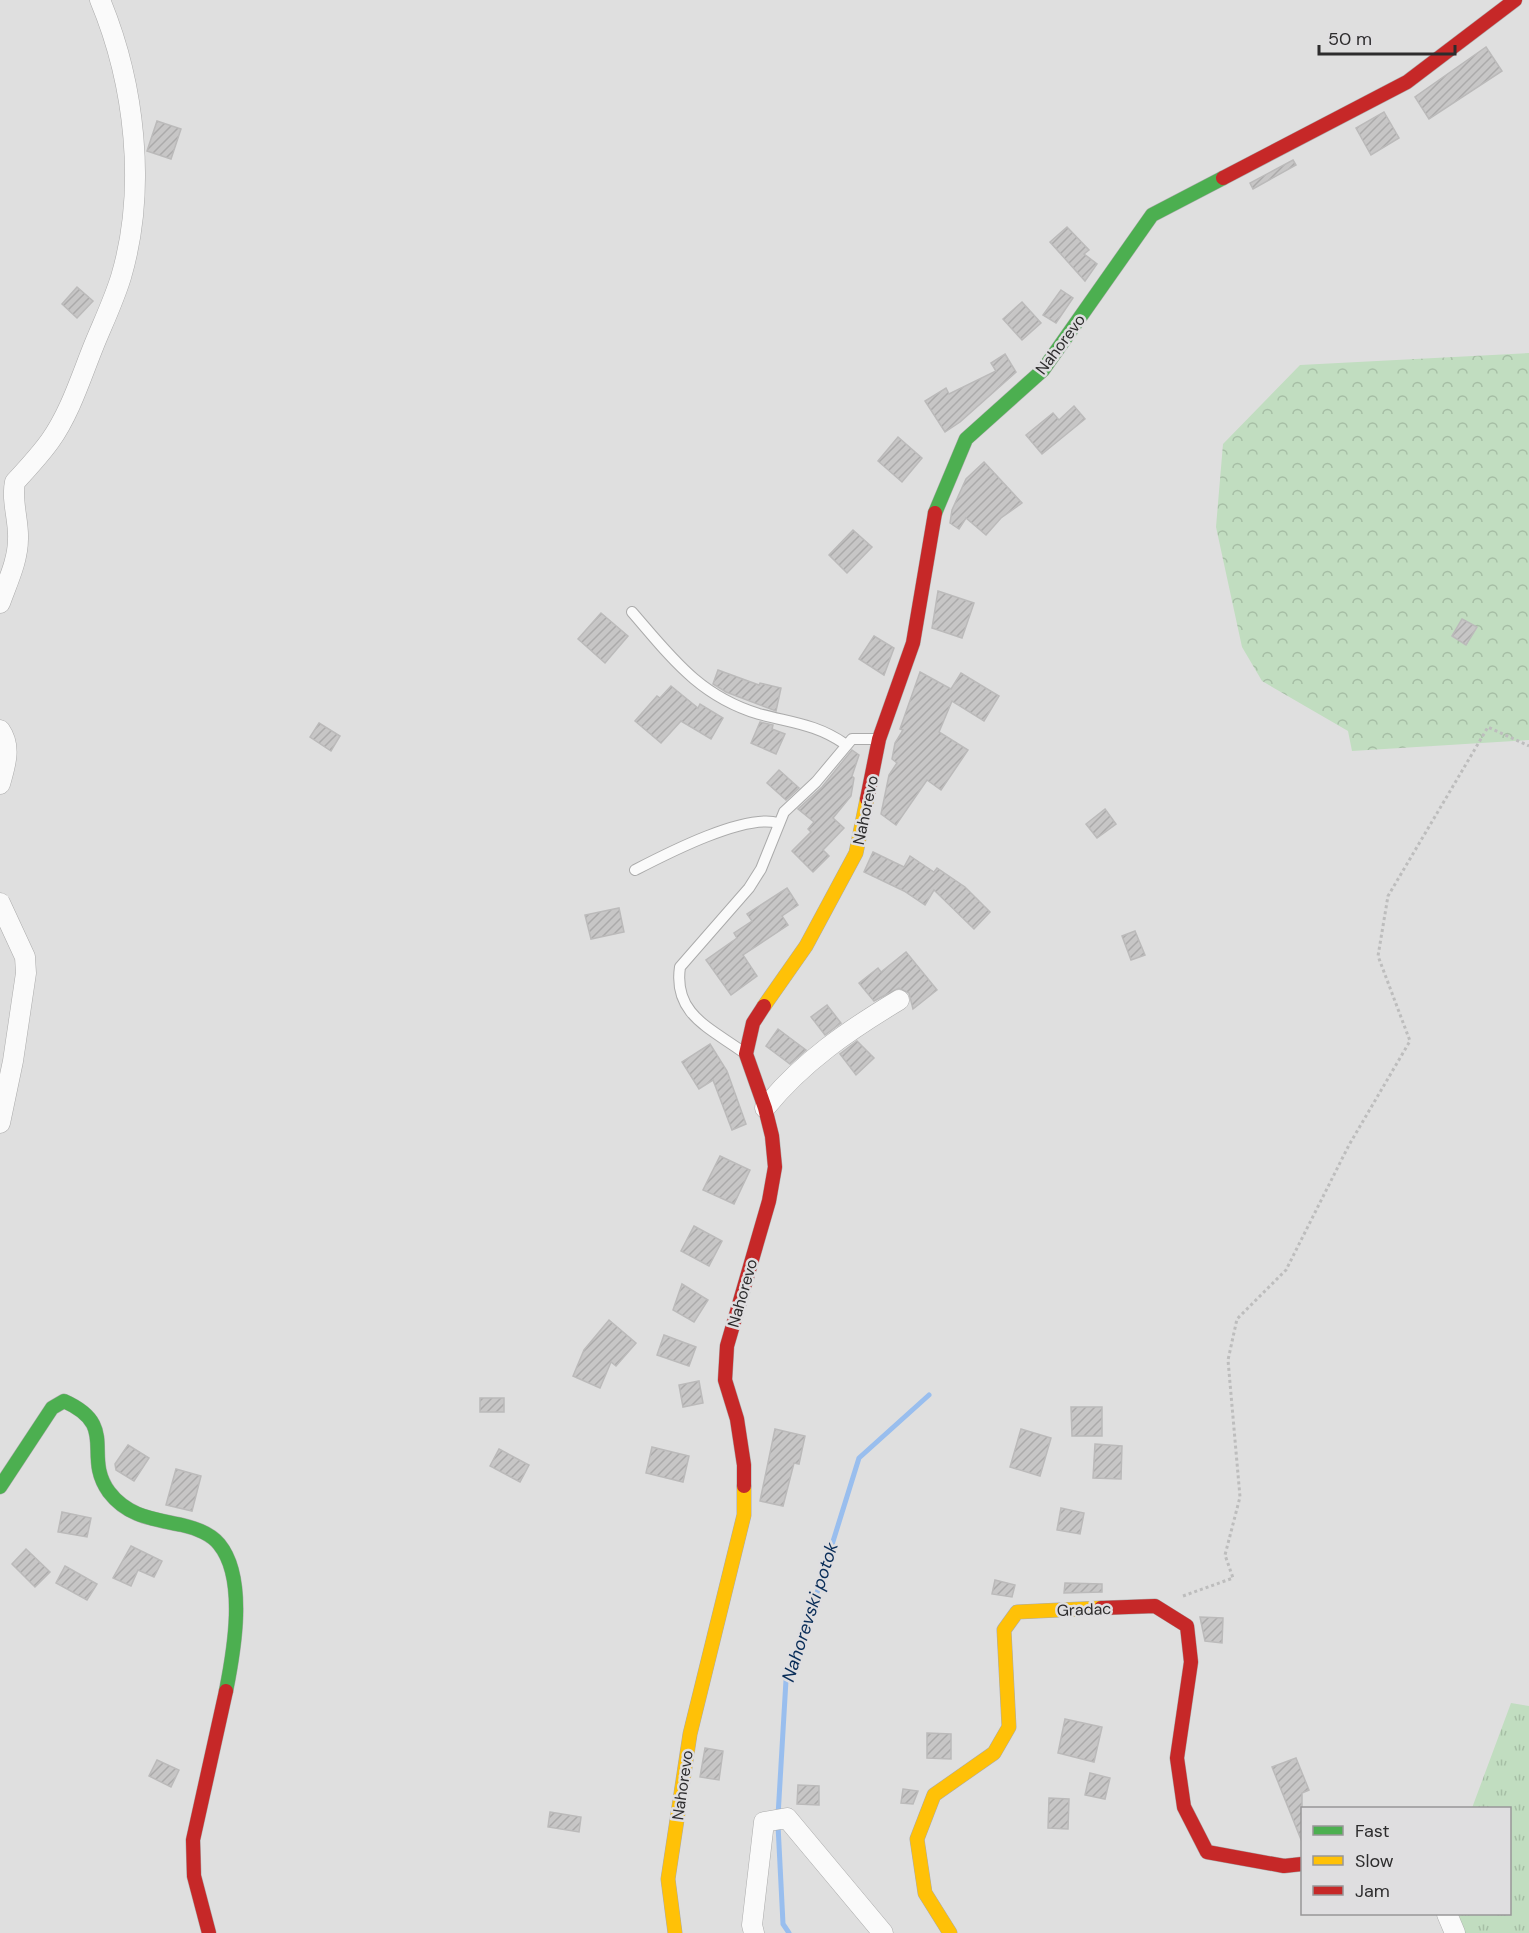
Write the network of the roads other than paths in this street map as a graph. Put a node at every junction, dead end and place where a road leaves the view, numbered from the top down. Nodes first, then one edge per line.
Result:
1 (100, 0) edge
2 (1515, 0) edge
3 (0, 603) edge
4 (632, 612) dead end
5 (0, 730) edge
6 (879, 739) junction
7 (845, 744) junction
8 (0, 784) edge
9 (778, 823) junction
10 (635, 870) dead end
11 (0, 903) edge
12 (899, 1000) dead end
13 (746, 1054) junction
14 (765, 1108) junction
15 (0, 1123) edge
16 (0, 1487) edge
17 (1301, 1864) edge
18 (1447, 1915) edge
19 (209, 1933) edge
20 (675, 1933) edge
21 (753, 1933) edge
22 (883, 1933) edge
23 (950, 1933) edge
24 (1455, 1933) edge

1 - 3 street
2 - 6 street, Nahorevo
4 - 7 lane
5 - 8 street
6 - 7 lane
6 - 13 street, Nahorevo
7 - 9 lane
9 - 10 lane
9 - 13 lane
11 - 15 street
12 - 14 street
13 - 14 street, Nahorevo
14 - 20 street, Nahorevo
16 - 19 street
17 - 23 street, Gradac
18 - 24 street
21 - 22 street

